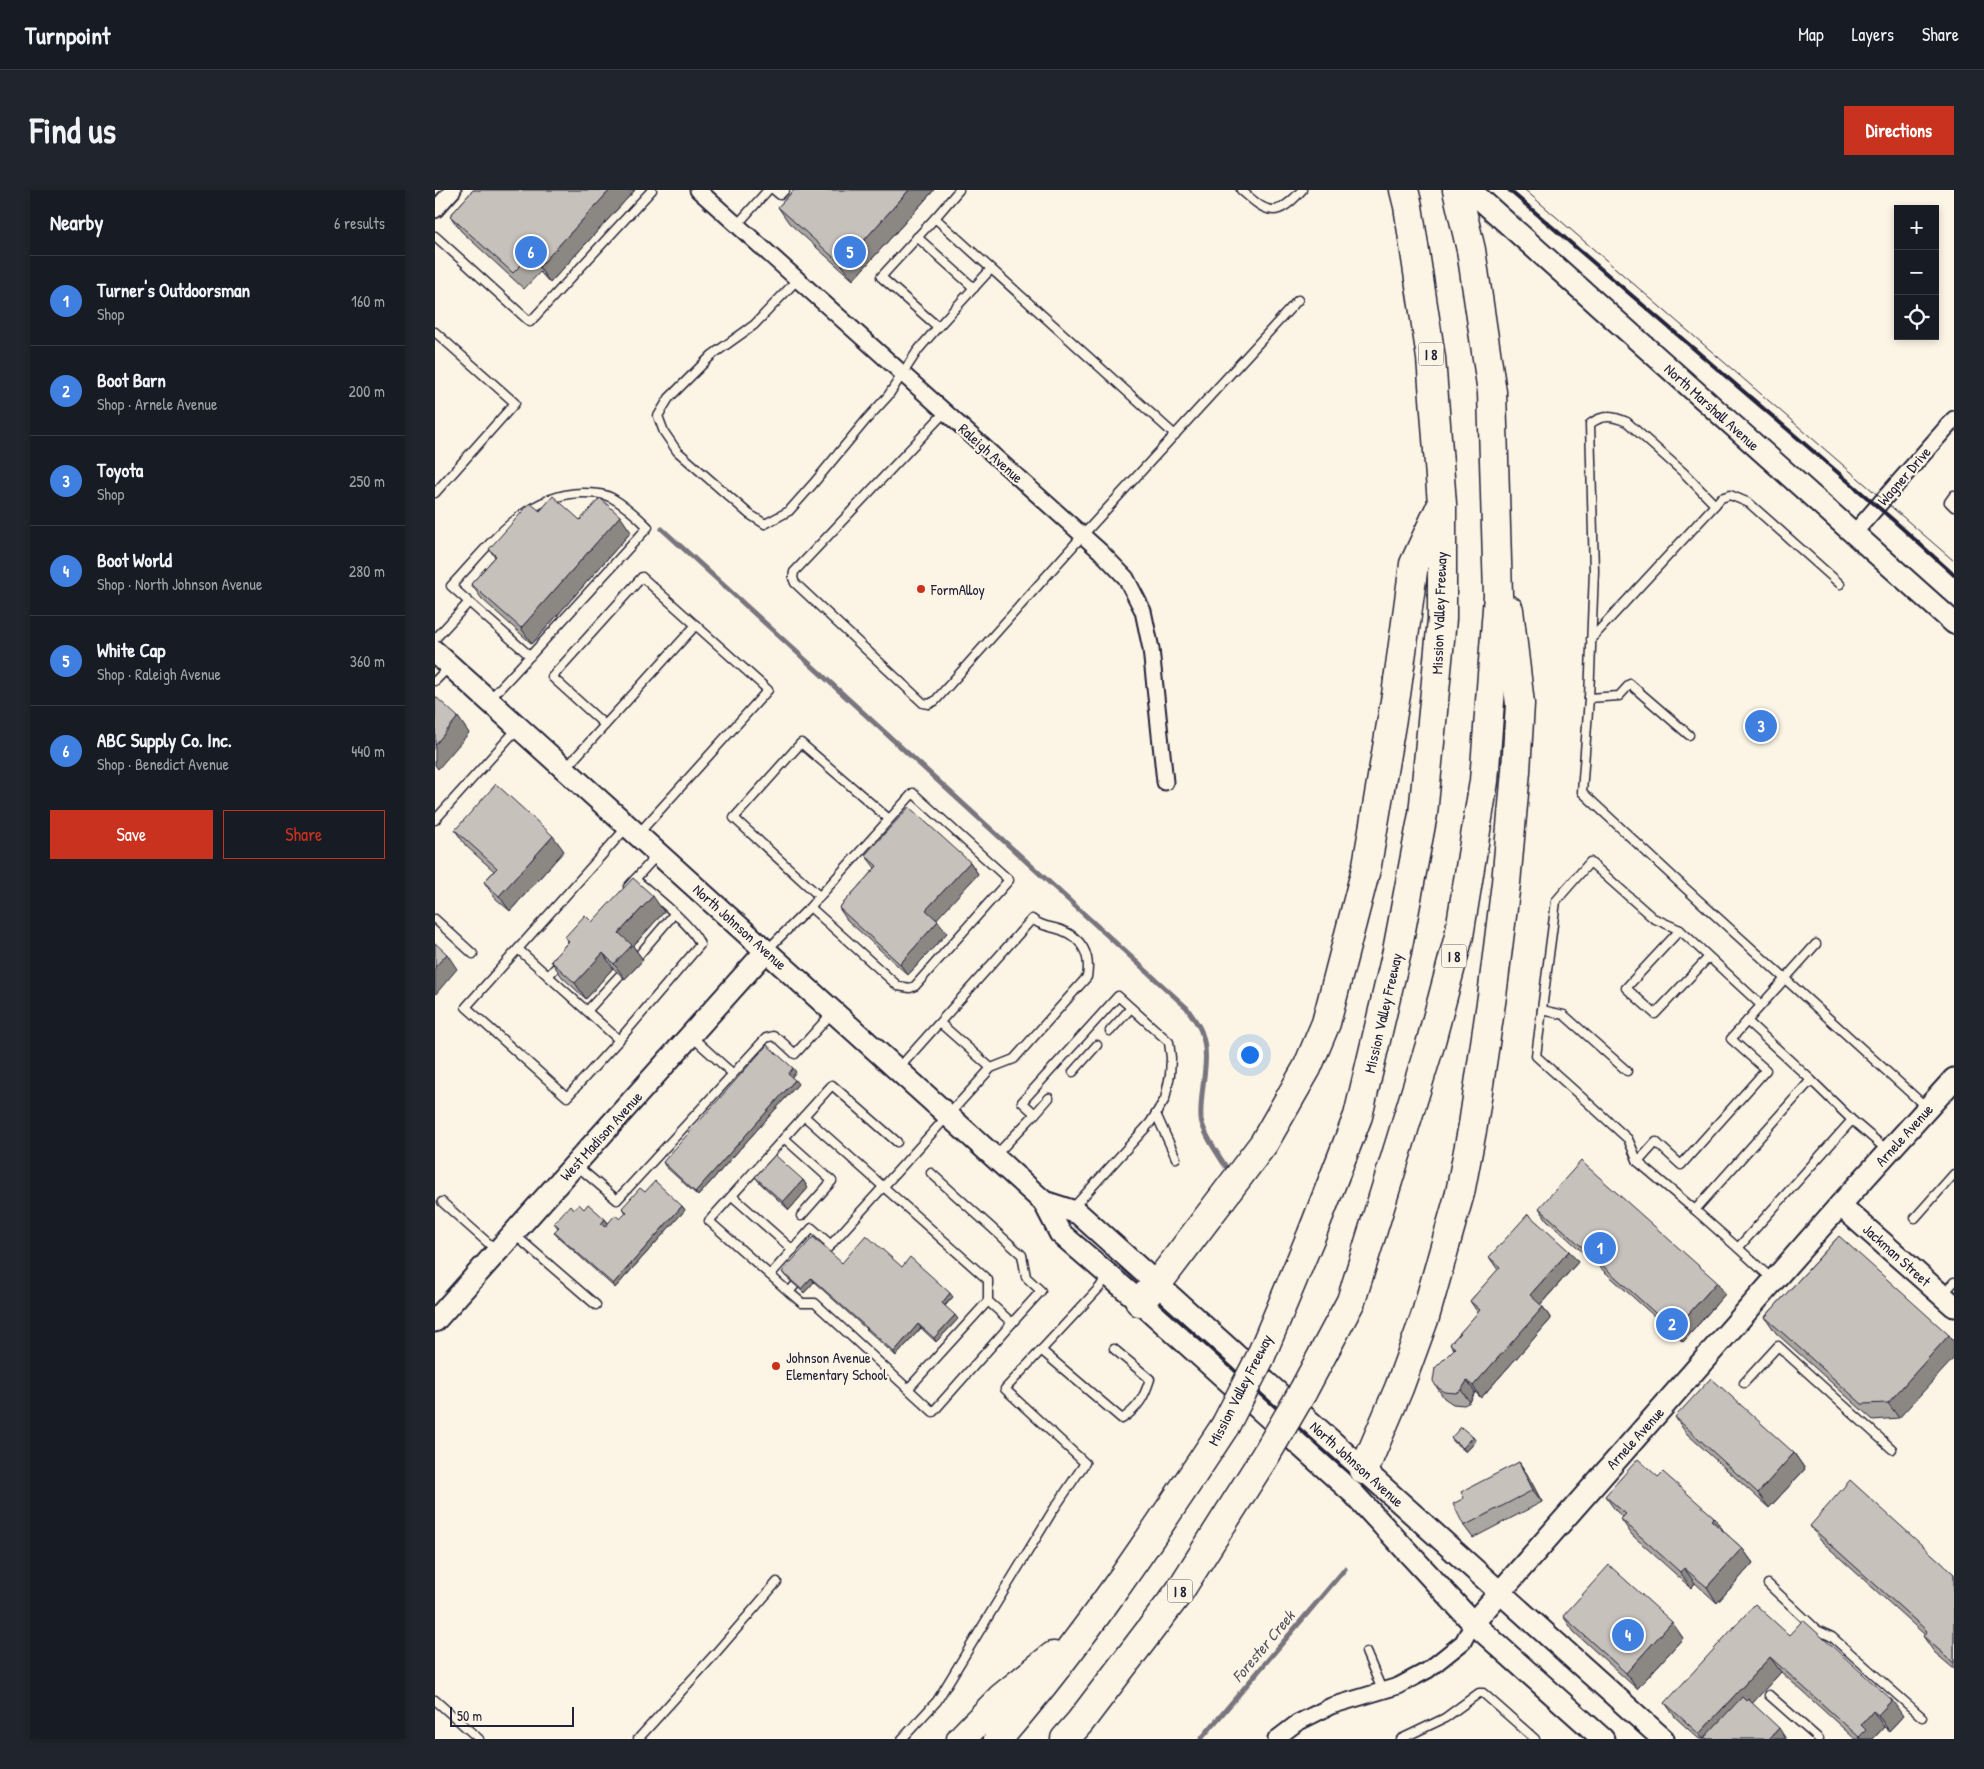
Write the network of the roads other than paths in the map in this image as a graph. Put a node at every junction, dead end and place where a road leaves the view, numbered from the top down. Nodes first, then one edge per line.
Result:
1 (453, 190) edge
2 (651, 190) edge
3 (698, 190) edge
4 (769, 190) edge
5 (774, 190) edge
6 (785, 190) edge
7 (959, 190) edge
8 (1241, 190) edge
9 (1302, 190) edge
10 (1457, 190) edge
11 (1470, 190) edge
12 (1406, 198) edge
13 (435, 210) edge
14 (935, 218) junction
15 (737, 226) junction
16 (435, 236) edge
17 (917, 237) junction
18 (991, 269) junction
19 (797, 280) junction
20 (974, 288) junction
21 (1298, 300) dead end
22 (938, 327) junction
23 (435, 332) edge
24 (903, 374) junction
25 (945, 412) junction
26 (1954, 420) edge
27 (1175, 435) junction
28 (435, 493) edge
29 (1495, 495) junction
30 (1954, 496) edge
31 (1442, 504) junction
32 (1715, 505) junction
33 (1954, 506) edge
34 (1854, 533) junction
35 (1083, 535) junction
36 (1840, 584) dead end
37 (469, 602) junction
38 (1954, 623) edge
39 (696, 625) junction
40 (435, 638) edge
41 (1591, 639) junction
42 (530, 656) junction
43 (442, 659) edge
44 (435, 682) edge
45 (1589, 698) junction
46 (489, 701) junction
47 (605, 725) junction
48 (519, 728) junction
49 (1689, 735) dead end
50 (565, 769) junction
51 (1165, 782) dead end
52 (889, 819) junction
53 (435, 820) edge
54 (633, 830) junction
55 (658, 854) junction
56 (635, 879) junction
57 (623, 893) edge
58 (819, 896) junction
59 (810, 907) junction
60 (674, 914) junction
61 (435, 919) edge
62 (1680, 930) junction
63 (1816, 944) dead end
64 (518, 949) junction
65 (767, 951) junction
66 (473, 954) dead end
67 (567, 955) edge
68 (638, 956) dead end
69 (1708, 958) junction
70 (620, 975) edge
71 (548, 976) junction
72 (1784, 978) junction
73 (1761, 1005) junction
74 (1131, 1008) junction
75 (1542, 1010) junction
76 (833, 1011) junction
77 (587, 1012) junction
78 (1747, 1021) junction
79 (940, 1023) junction
80 (1110, 1031) dead end
81 (691, 1036) junction
82 (619, 1040) junction
83 (1097, 1045) dead end
84 (991, 1068) junction
85 (898, 1069) junction
86 (1627, 1071) dead end
87 (1073, 1072) dead end
88 (732, 1073) junction
89 (1954, 1079) edge
90 (1811, 1080) junction
91 (1049, 1098) dead end
92 (1928, 1108) junction
93 (948, 1114) junction
94 (1035, 1114) junction
95 (1156, 1114) junction
96 (804, 1116) junction
97 (1852, 1120) junction
98 (784, 1138) junction
99 (897, 1142) dead end
100 (1889, 1152) junction
101 (995, 1157) junction
102 (1175, 1158) dead end
103 (1638, 1162) junction
104 (576, 1164) junction
105 (931, 1173) dead end
106 (1954, 1174) edge
107 (884, 1187) junction
108 (732, 1196) junction
109 (442, 1202) dead end
110 (1044, 1202) junction
111 (1840, 1205) junction
112 (1695, 1210) junction
113 (1070, 1211) junction
114 (801, 1216) dead end
115 (1915, 1218) dead end
116 (514, 1233) junction
117 (1738, 1248) junction
118 (793, 1250) junction
119 (497, 1252) junction
120 (1108, 1274) junction
121 (770, 1275) junction
122 (1774, 1280) junction
123 (795, 1285) edge
124 (789, 1292) junction
125 (1148, 1292) junction
126 (1950, 1294) edge
127 (988, 1301) junction
128 (596, 1305) dead end
129 (435, 1321) edge
130 (1012, 1323) junction
131 (1114, 1349) dead end
132 (1041, 1350) junction
133 (1744, 1383) dead end
134 (908, 1389) junction
135 (1892, 1448) dead end
136 (1364, 1470) junction
137 (777, 1582) dead end
138 (1768, 1584) dead end
139 (1500, 1592) junction
140 (1473, 1623) junction
141 (1088, 1629) junction
142 (1366, 1652) dead end
143 (1382, 1690) junction
144 (1769, 1695) dead end
145 (435, 1700) edge
146 (1922, 1717) dead end
147 (1071, 1733) edge
148 (479, 1739) edge
149 (638, 1739) edge
150 (902, 1739) edge
151 (961, 1739) edge
152 (998, 1739) edge
153 (1276, 1739) edge
154 (1401, 1739) edge
155 (1535, 1739) edge
156 (1603, 1739) edge
157 (1663, 1739) edge
158 (1819, 1739) edge

1 - 13 street
2 - 16 lane
3 - 15 street, Raleigh Avenue
4 - 15 lane
5 - 6 lane
7 - 14 lane
8 - 9 lane
10 - 29 highway, I 8
11 - 34 main road, North Marshall Avenue
12 - 31 highway, Mission Valley Freeway / I 8
14 - 17 lane
14 - 18 lane
15 - 19 street, Raleigh Avenue
17 - 20 lane
17 - 22 lane
18 - 20 lane
18 - 27 lane
19 - 24 street, Raleigh Avenue
19 - 24 lane
20 - 22 lane
21 - 27 lane
22 - 24 lane
23 - 28 lane
24 - 25 street, Raleigh Avenue
25 - 35 street, Raleigh Avenue
25 - 35 lane
26 - 34 street, Wagner Drive
27 - 35 lane
29 - 136 highway
29 - 147 highway, I 8, bridge
30 - 33 lane
31 - 125 highway
31 - 141 highway, Mission Valley Freeway / I 8, bridge
32 - 36 lane
32 - 41 lane
32 - 41 lane
34 - 38 main road, North Marshall Avenue
35 - 51 street, Raleigh Avenue
37 - 40 lane
37 - 42 lane
37 - 42 lane
39 - 47 lane
39 - 47 lane
39 - 54 lane
41 - 45 lane
42 - 46 lane
43 - 44 lane
43 - 46 main road, North Johnson Avenue
45 - 49 lane
45 - 72 lane
46 - 48 main road, North Johnson Avenue
47 - 50 lane
48 - 50 main road, North Johnson Avenue
48 - 53 lane
50 - 54 main road, North Johnson Avenue
52 - 58 lane
52 - 58 lane
52 - 59 lane
54 - 55 main road, North Johnson Avenue
54 - 64 lane
55 - 56 lane
55 - 65 main road, North Johnson Avenue
56 - 57 lane
56 - 60 lane
58 - 59 lane
59 - 65 lane
60 - 68 lane
60 - 82 lane
61 - 66 lane
62 - 69 lane
62 - 69 lane
62 - 75 lane
63 - 72 lane
64 - 71 lane
64 - 82 lane
65 - 76 main road, North Johnson Avenue
65 - 81 main road, West Madison Avenue
67 - 71 lane
69 - 73 lane
70 - 77 lane
71 - 77 lane
72 - 73 lane
72 - 92 lane
73 - 78 lane
74 - 80 lane
74 - 94 lane
74 - 95 lane
75 - 86 lane
75 - 103 lane
76 - 85 main road, North Johnson Avenue
76 - 88 lane
77 - 82 lane
78 - 90 lane
78 - 103 lane
79 - 84 lane
79 - 84 lane
79 - 85 lane
81 - 88 lane
81 - 104 main road, West Madison Avenue
83 - 87 lane
84 - 93 lane
85 - 93 main road, North Johnson Avenue
88 - 104 lane
89 - 92 main road, Arnele Avenue
90 - 97 lane
90 - 112 lane
91 - 94 lane
92 - 100 main road, Arnele Avenue
93 - 101 main road, North Johnson Avenue
93 - 107 lane
94 - 101 lane
95 - 102 lane
95 - 113 lane
96 - 98 lane
96 - 99 lane
96 - 107 lane
97 - 100 lane
97 - 117 lane
98 - 108 lane
98 - 114 lane
100 - 111 main road, Arnele Avenue
101 - 110 main road, North Johnson Avenue
103 - 112 lane
104 - 116 main road, West Madison Avenue
105 - 130 lane
106 - 115 lane
107 - 118 lane
107 - 127 lane
108 - 118 lane
108 - 121 lane
109 - 119 lane
110 - 113 main road, North Johnson Avenue
110 - 120 main road, North Johnson Avenue
111 - 122 main road, Arnele Avenue
111 - 126 main road, Jackman Street
112 - 117 lane
113 - 125 main road, North Johnson Avenue
116 - 119 main road, West Madison Avenue
116 - 128 lane
117 - 122 lane
118 - 121 lane
119 - 129 main road, West Madison Avenue
120 - 125 main road, North Johnson Avenue
120 - 132 lane
121 - 124 lane
122 - 139 main road, Arnele Avenue
123 - 124 lane
124 - 134 lane
125 - 136 main road, North Johnson Avenue
125 - 140 main road, North Johnson Avenue
127 - 130 lane
127 - 134 lane
130 - 134 lane
131 - 132 lane
132 - 150 lane
133 - 135 lane
136 - 139 main road, North Johnson Avenue
137 - 149 lane
138 - 146 lane
139 - 140 main road, Arnele Avenue
139 - 157 main road, North Johnson Avenue
140 - 143 street, Arnele Avenue
140 - 156 main road, North Johnson Avenue
141 - 151 highway
141 - 152 highway, Mission Valley Freeway / I 8
142 - 143 lane
143 - 153 street, Arnele Avenue
144 - 158 lane
145 - 148 lane
154 - 155 lane

